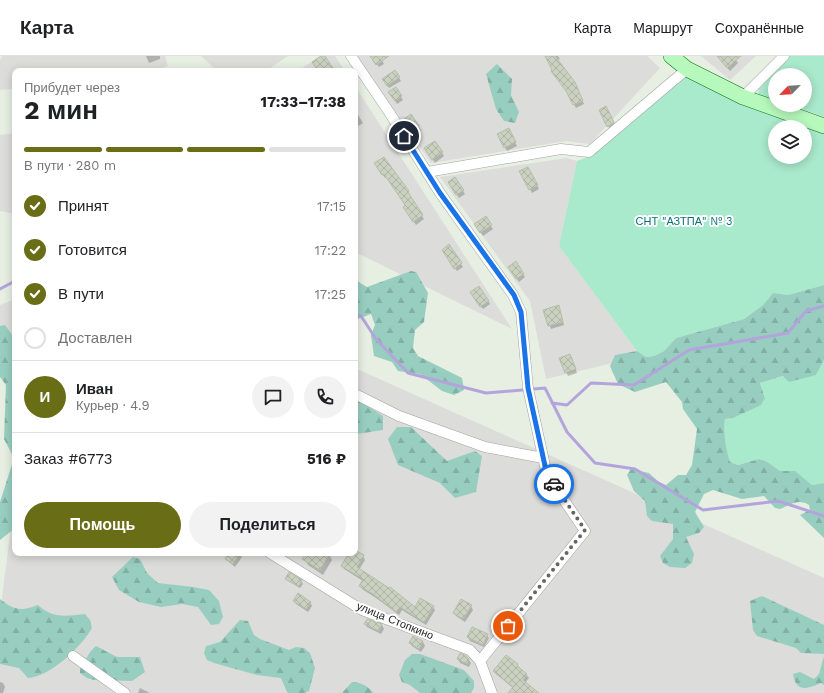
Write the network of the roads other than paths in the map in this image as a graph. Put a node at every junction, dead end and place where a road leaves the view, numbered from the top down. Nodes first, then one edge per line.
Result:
1 (351, 56) edge
2 (672, 56) edge
3 (784, 56) edge
4 (687, 69) junction
5 (743, 97) junction
6 (824, 126) edge
7 (427, 172) junction
8 (358, 396) edge
9 (544, 458) junction
10 (275, 556) edge
11 (73, 656) dead end
12 (480, 661) junction
13 (125, 693) edge
14 (492, 693) edge

1 - 7 street
2 - 4 main road
3 - 5 street
4 - 5 main road
4 - 7 street
5 - 6 main road
7 - 9 street
8 - 9 street
9 - 12 street
10 - 12 street, улица Стопкино
11 - 13 street
12 - 14 street

